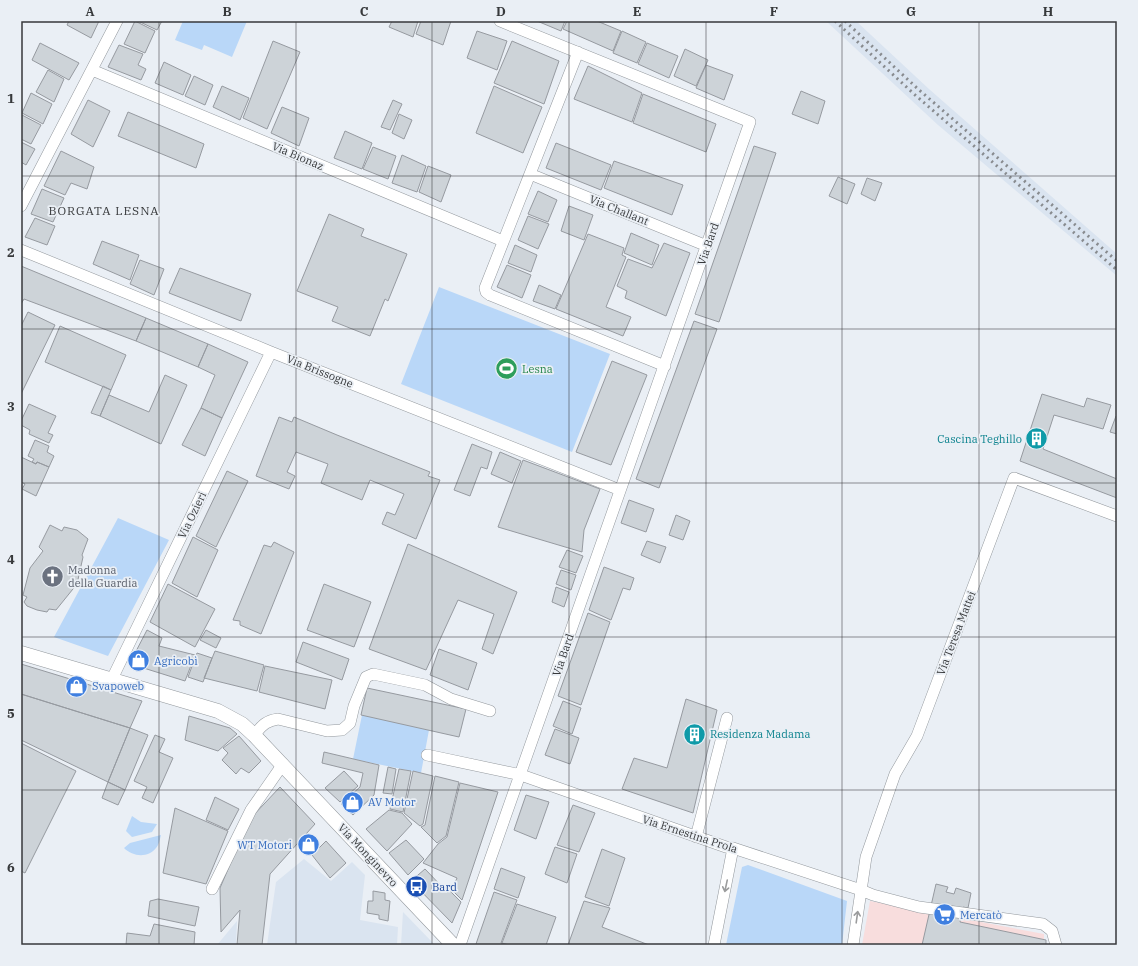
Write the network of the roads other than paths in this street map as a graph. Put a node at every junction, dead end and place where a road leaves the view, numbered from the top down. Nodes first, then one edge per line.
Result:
1 (118, 21) edge
2 (500, 21) edge
3 (578, 52) junction
4 (92, 70) junction
5 (530, 174) junction
6 (21, 206) edge
7 (503, 241) junction
8 (707, 246) junction
9 (21, 250) edge
10 (271, 352) junction
11 (665, 366) junction
12 (620, 490) junction
13 (1117, 516) edge
14 (21, 653) edge
15 (112, 679) junction
16 (490, 711) dead end
17 (727, 718) dead end
18 (254, 735) junction
19 (427, 755) dead end
20 (283, 764) junction
21 (521, 776) junction
22 (696, 837) junction
23 (733, 848) junction
24 (212, 889) dead end
25 (861, 890) junction
26 (453, 945) edge
27 (460, 945) edge
28 (714, 945) edge
29 (853, 945) edge
30 (1056, 945) edge

1 - 4 street
2 - 3 street
3 - 5 street
3 - 8 street, Via Bard
4 - 6 street
4 - 7 street, Via Bionaz
5 - 7 street
5 - 8 street, Via Challant
7 - 11 street
8 - 11 street, Via Bard
9 - 10 street, Via Brissogne
10 - 12 street, Via Brissogne
10 - 15 street, Via Ozieri
11 - 12 street, Via Bard
12 - 21 street, Via Bard
13 - 25 street, Via Teresa Mattei
14 - 15 street, Via Monginevro
15 - 18 street, Via Monginevro
16 - 18 street
17 - 22 street
18 - 20 street, Via Monginevro
19 - 21 street, Via Ernestina Prola
20 - 24 street
20 - 26 street, Via Monginevro
21 - 22 street, Via Ernestina Prola
21 - 27 street, Via Bard
22 - 23 street, Via Ernestina Prola
23 - 25 street, Via Ernestina Prola
23 -> 28 street
29 -> 25 street, Via Teresa Mattei
25 - 30 street

